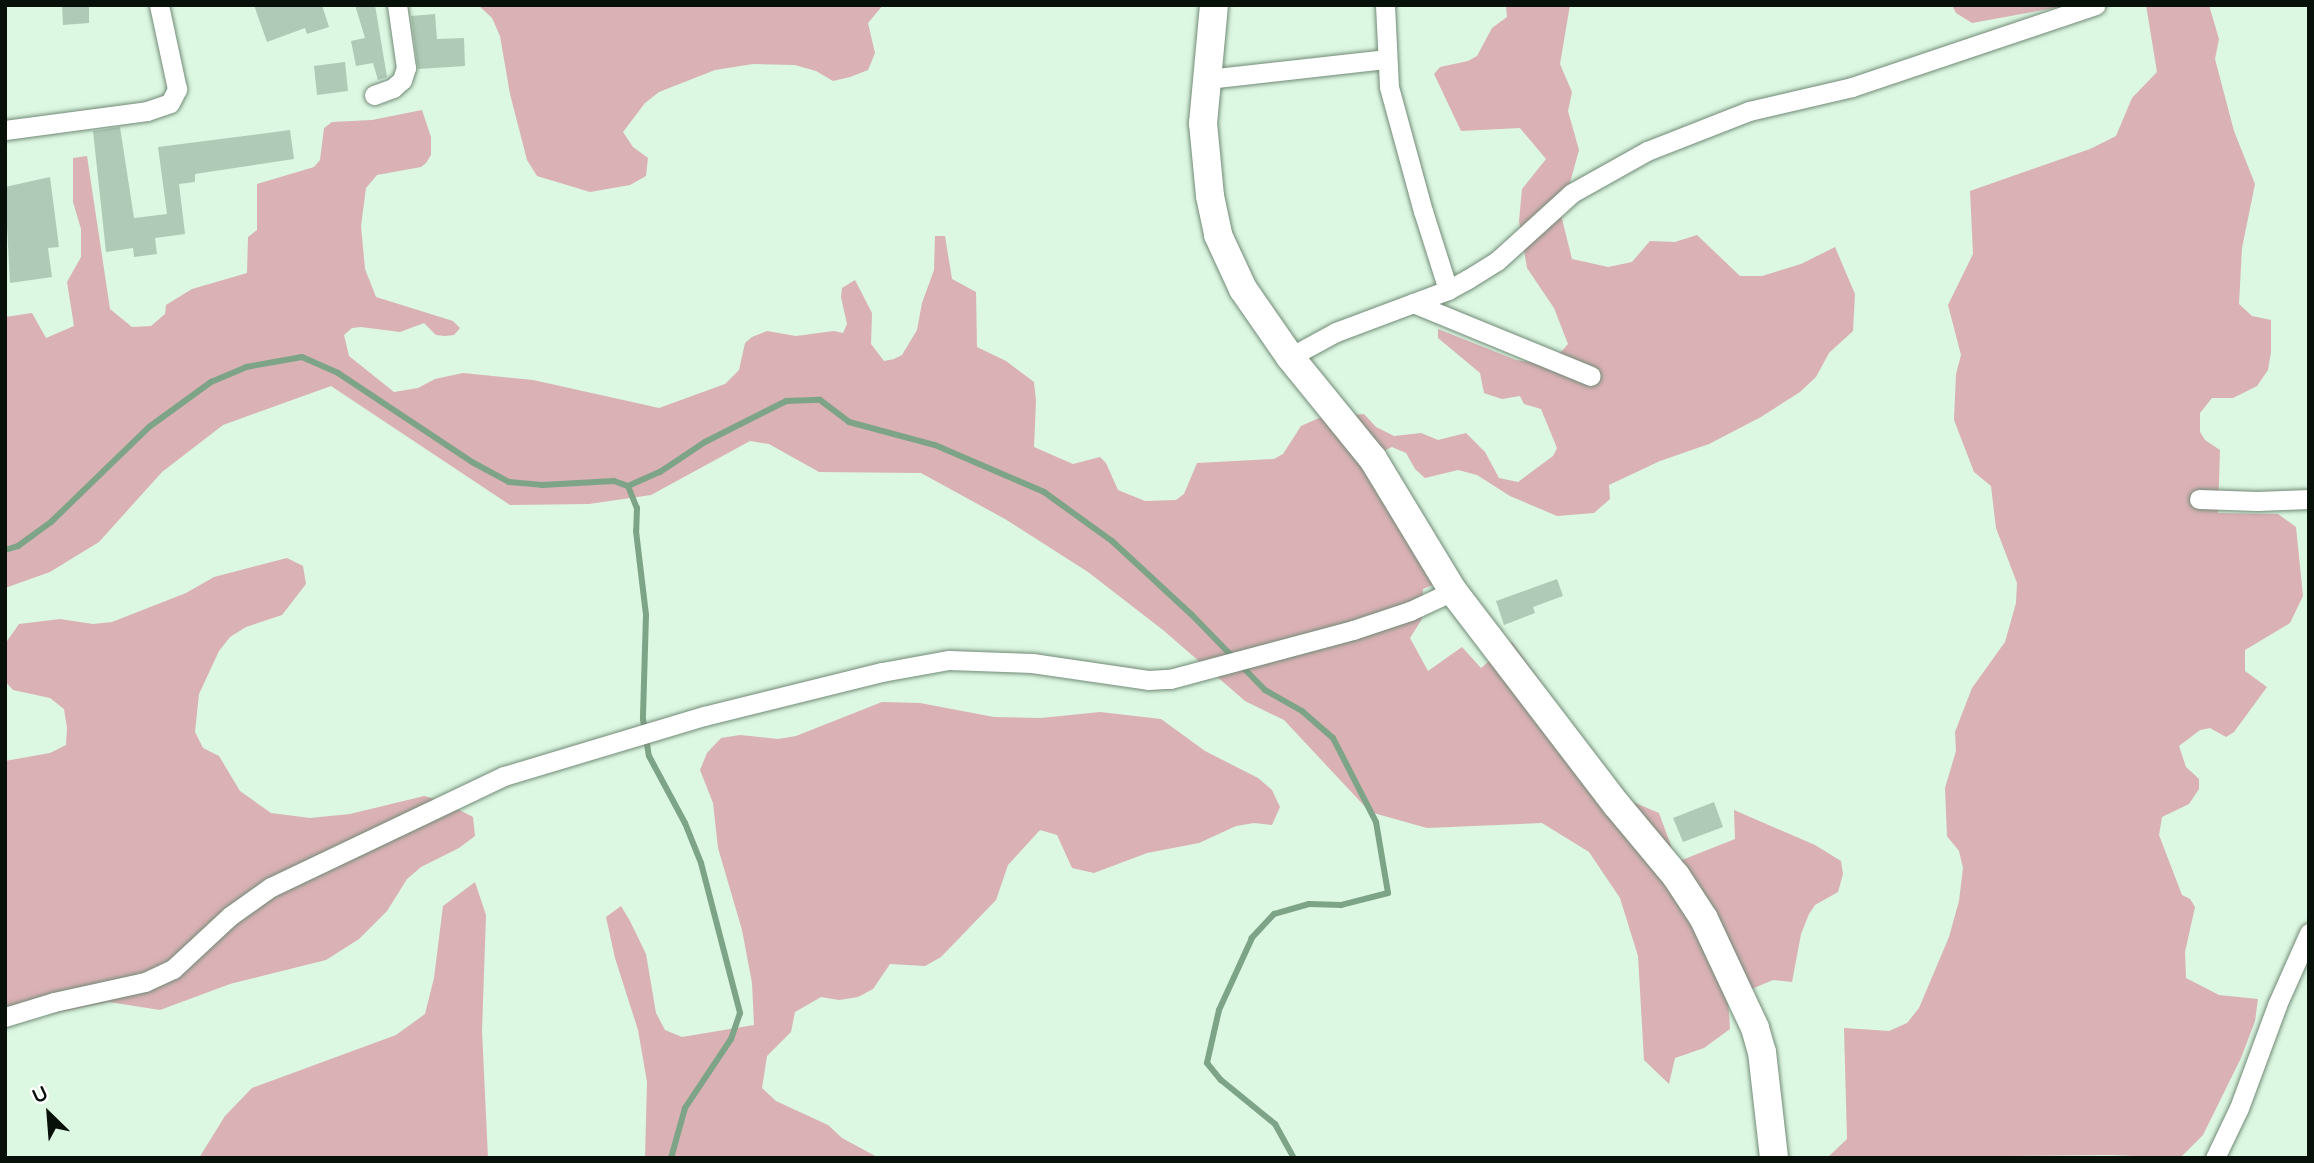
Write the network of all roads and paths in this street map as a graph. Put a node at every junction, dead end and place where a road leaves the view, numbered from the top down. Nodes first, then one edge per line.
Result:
1 (159, 5) edge
2 (397, 5) edge
3 (1214, 5) edge
4 (1385, 5) edge
5 (2096, 5) edge
6 (1387, 59) junction
7 (1208, 79) junction
8 (374, 95) dead end
9 (5, 130) edge
10 (1448, 290) junction
11 (1412, 303) junction
12 (1290, 357) junction
13 (1591, 376) dead end
14 (2199, 499) dead end
15 (2309, 499) edge
16 (1453, 591) junction
17 (2309, 933) edge
18 (5, 1017) edge
19 (1774, 1158) edge
20 (2215, 1158) edge

1 - 9 street
2 - 8 street
3 - 7 main road
4 - 6 street
5 - 10 street
6 - 7 street
6 - 10 street
7 - 12 main road
10 - 11 street
11 - 12 street
11 - 13 street
12 - 16 main road
14 - 15 street
16 - 18 street
16 - 19 main road
17 - 20 street

